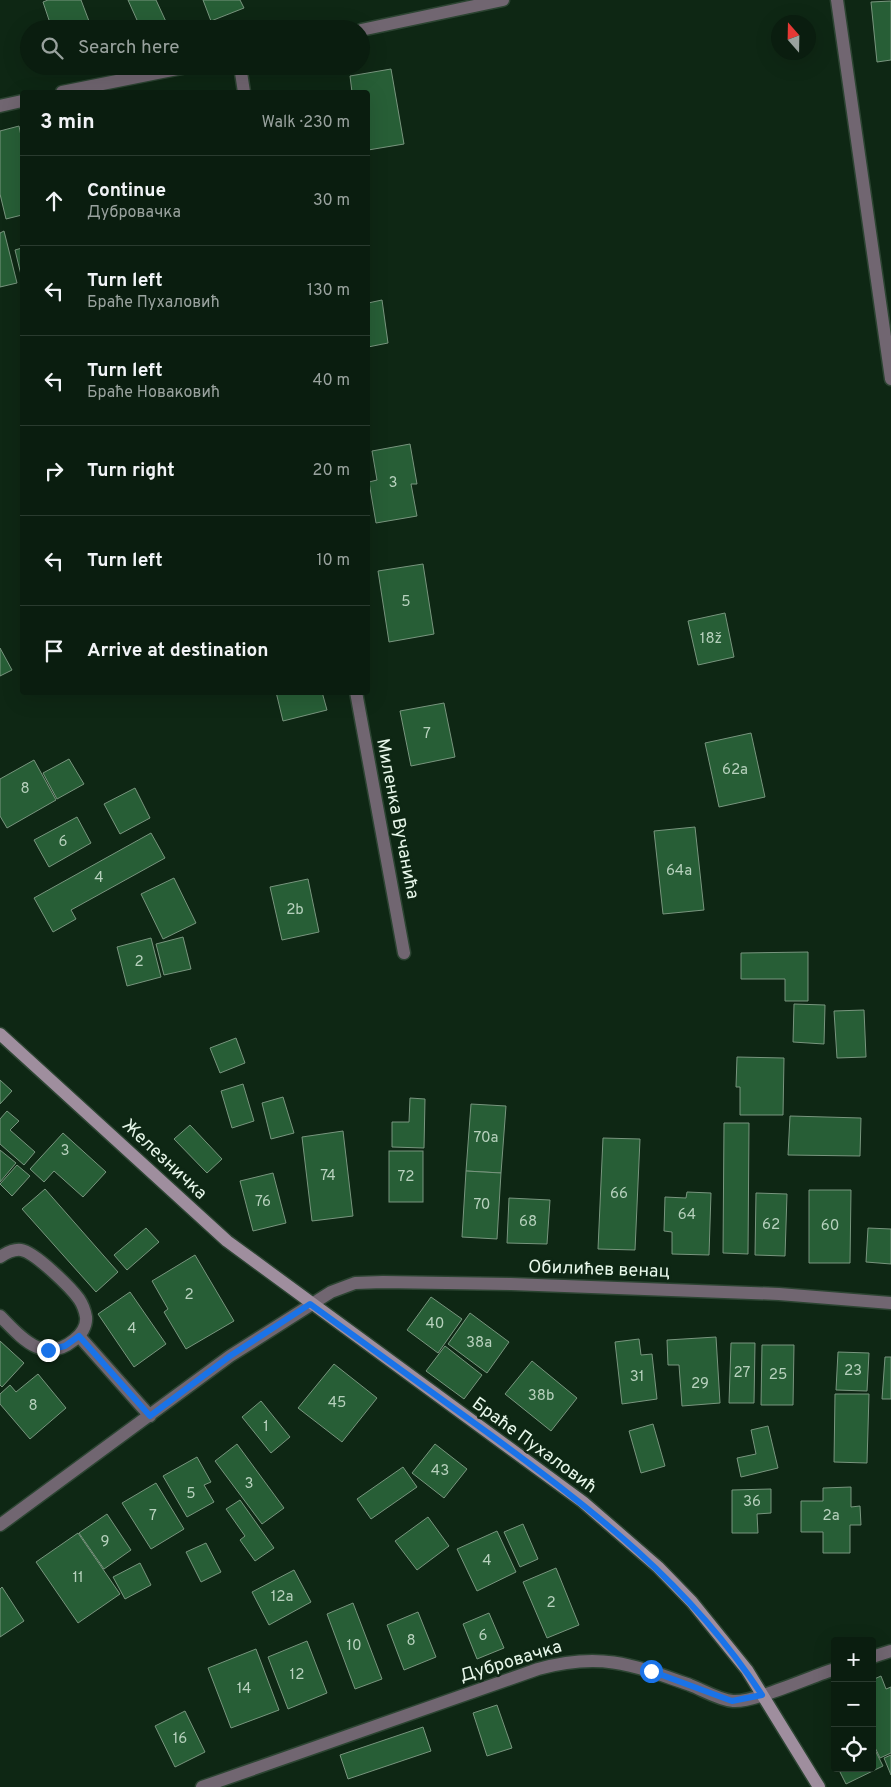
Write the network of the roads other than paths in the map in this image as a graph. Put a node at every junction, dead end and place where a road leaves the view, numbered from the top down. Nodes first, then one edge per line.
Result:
1 (503, 0) edge
2 (837, 0) edge
3 (370, 28) edge
4 (147, 75) edge
5 (241, 75) edge
6 (72, 90) edge
7 (244, 90) edge
8 (20, 101) edge
9 (0, 106) edge
10 (891, 380) edge
11 (357, 695) edge
12 (404, 953) dead end
13 (0, 1034) edge
14 (0, 1257) edge
15 (891, 1302) edge
16 (310, 1304) junction
17 (0, 1316) edge
18 (79, 1336) junction
19 (150, 1416) junction
20 (0, 1525) edge
21 (891, 1651) edge
22 (876, 1656) edge
23 (831, 1670) edge
24 (762, 1695) junction
25 (202, 1787) edge
26 (818, 1787) edge

1 - 3 street
2 - 10 street
4 - 6 street
5 - 7 street
8 - 9 street
11 - 12 street, Миленка Вучанића
13 - 16 main road, Железничка
14 - 18 street
15 - 16 street, Обилићев венац
16 - 19 street, Обилићев венац
16 - 24 main road, Браће Пухаловић
17 - 18 street
18 - 19 street
19 - 20 street, Обилићев венац
21 - 22 street
23 - 24 street, Дубровачка
24 - 25 street, Дубровачка
24 - 26 main road, Браће Пухаловић

